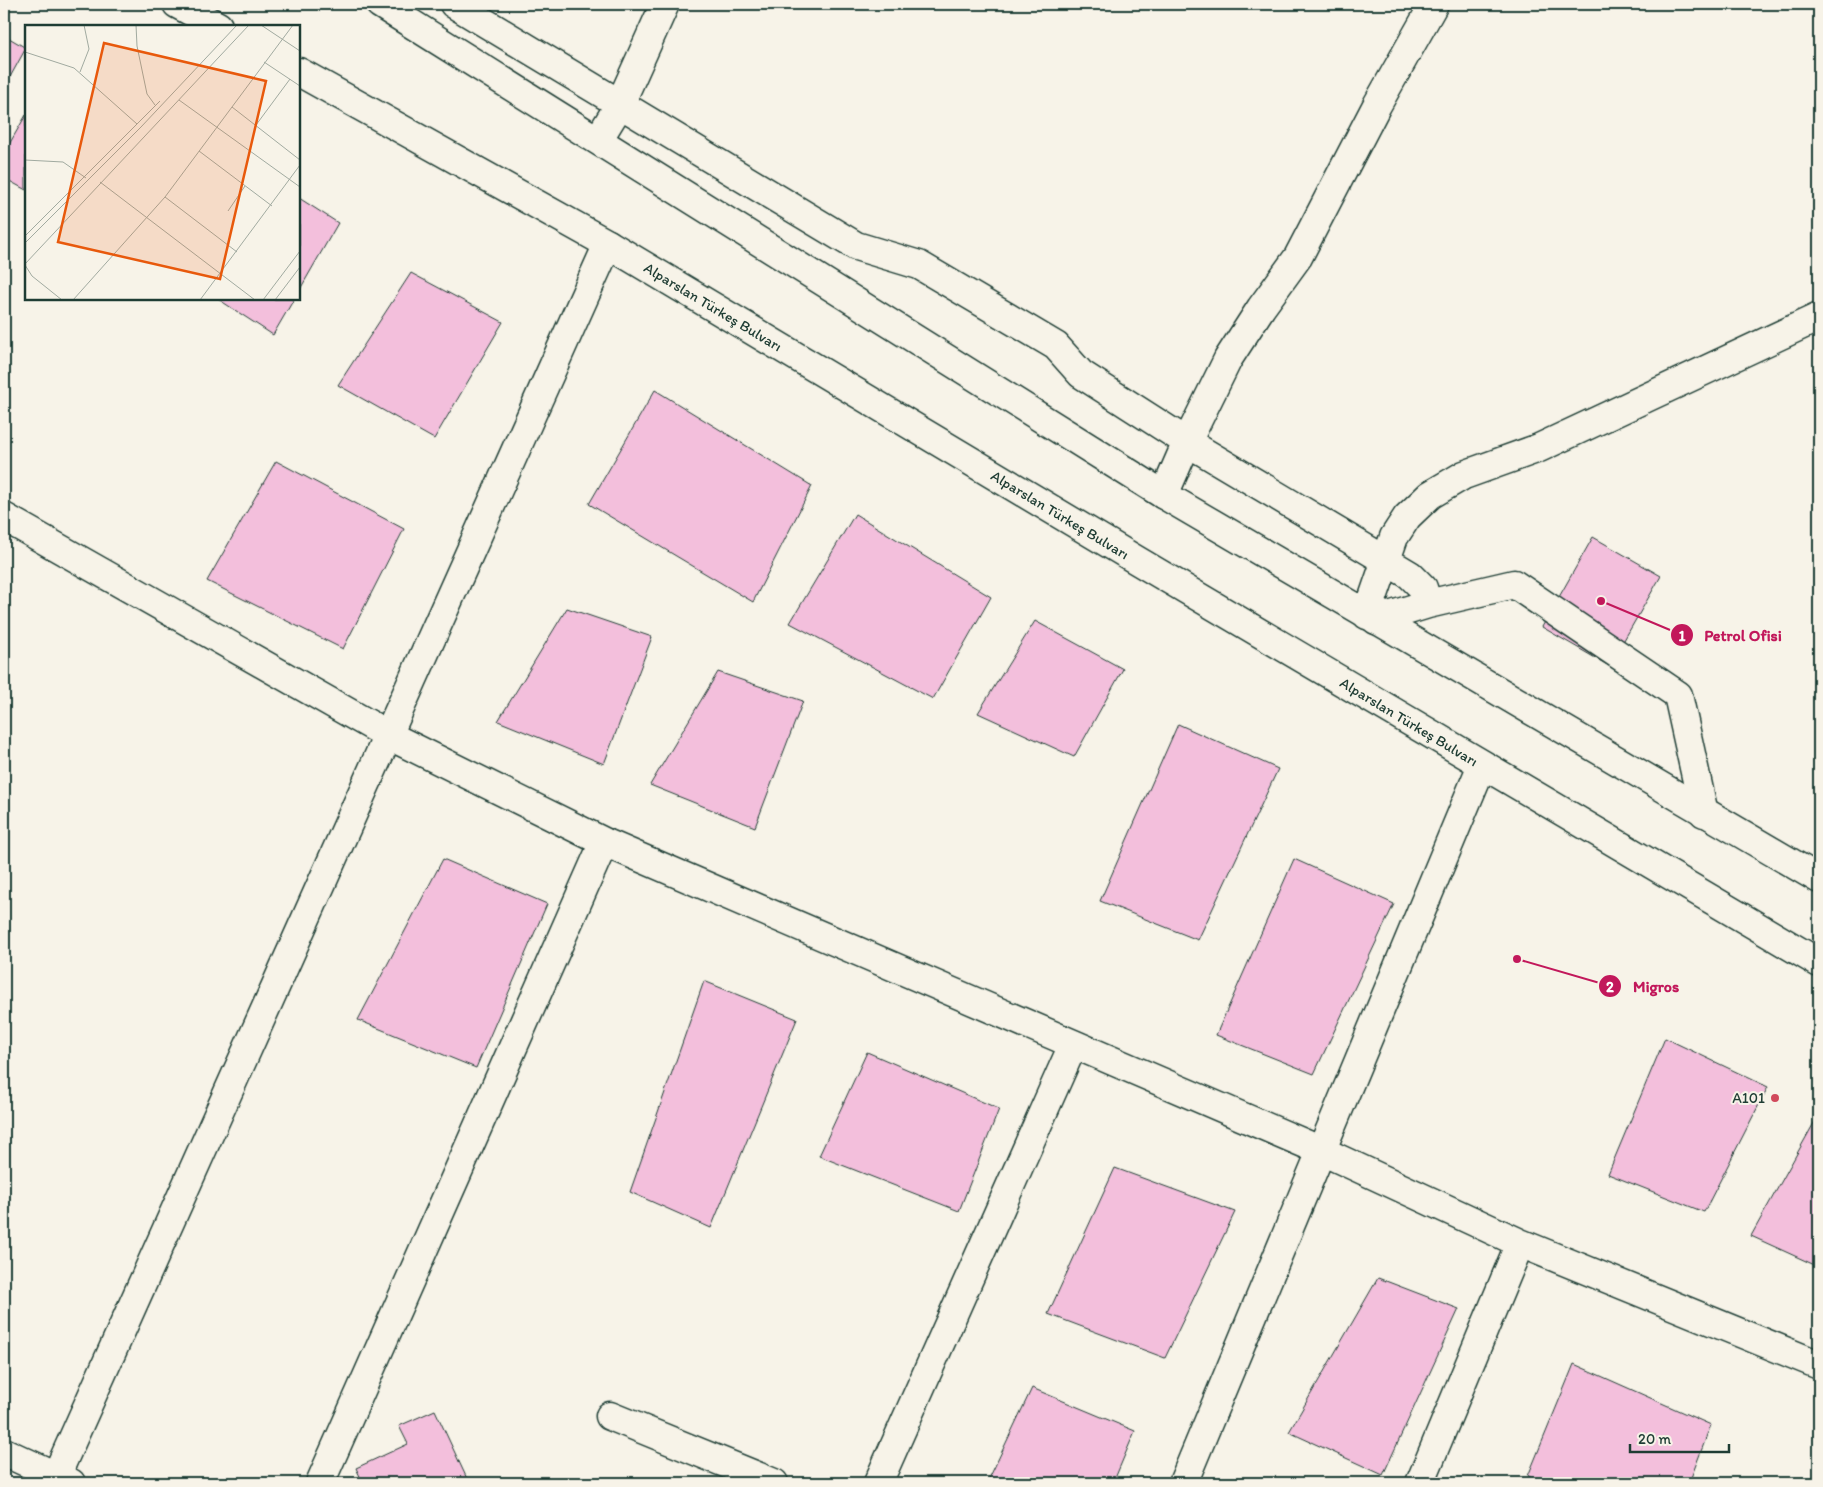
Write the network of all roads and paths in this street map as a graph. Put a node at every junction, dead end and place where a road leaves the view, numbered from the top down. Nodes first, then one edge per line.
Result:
1 (177, 4) edge
2 (380, 4) edge
3 (454, 4) edge
4 (665, 4) edge
5 (1434, 4) edge
6 (216, 25) edge
7 (300, 73) edge
8 (620, 104) junction
9 (598, 140) junction
10 (608, 244) junction
11 (1819, 316) edge
12 (1187, 442) junction
13 (1164, 495) junction
14 (4, 517) edge
15 (1387, 560) junction
16 (1428, 604) junction
17 (1372, 618) junction
18 (388, 735) junction
19 (1482, 765) junction
20 (1704, 813) junction
21 (604, 842) junction
22 (1819, 879) edge
23 (1819, 963) edge
24 (1073, 1045) junction
25 (1322, 1151) junction
26 (1520, 1242) junction
27 (1819, 1365) edge
28 (610, 1416) dead end
29 (4, 1452) edge
30 (60, 1481) edge
31 (320, 1483) edge
32 (774, 1483) edge
33 (878, 1483) edge
34 (1183, 1483) edge
35 (1420, 1483) edge

1 - 6 street
2 - 9 street
3 - 8 street
4 - 8 street
5 - 12 street
7 - 10 street, Alparslan Türkeş Bulvarı
8 - 9 street
8 - 12 street
9 - 13 street
10 - 18 street
10 - 19 street, Alparslan Türkeş Bulvarı
11 - 15 street
12 - 13 street
12 - 15 street
13 - 17 street
14 - 18 street
15 - 16 street
15 - 17 street
16 - 17 street
16 - 20 street
17 - 20 street
18 - 21 street
18 - 30 street
19 - 23 street, Alparslan Türkeş Bulvarı
19 - 25 street
20 - 22 street
21 - 24 street
21 - 31 street
24 - 25 street
24 - 33 street
25 - 26 street
25 - 34 street
26 - 27 street
26 - 35 street
28 - 32 street
29 - 30 street

